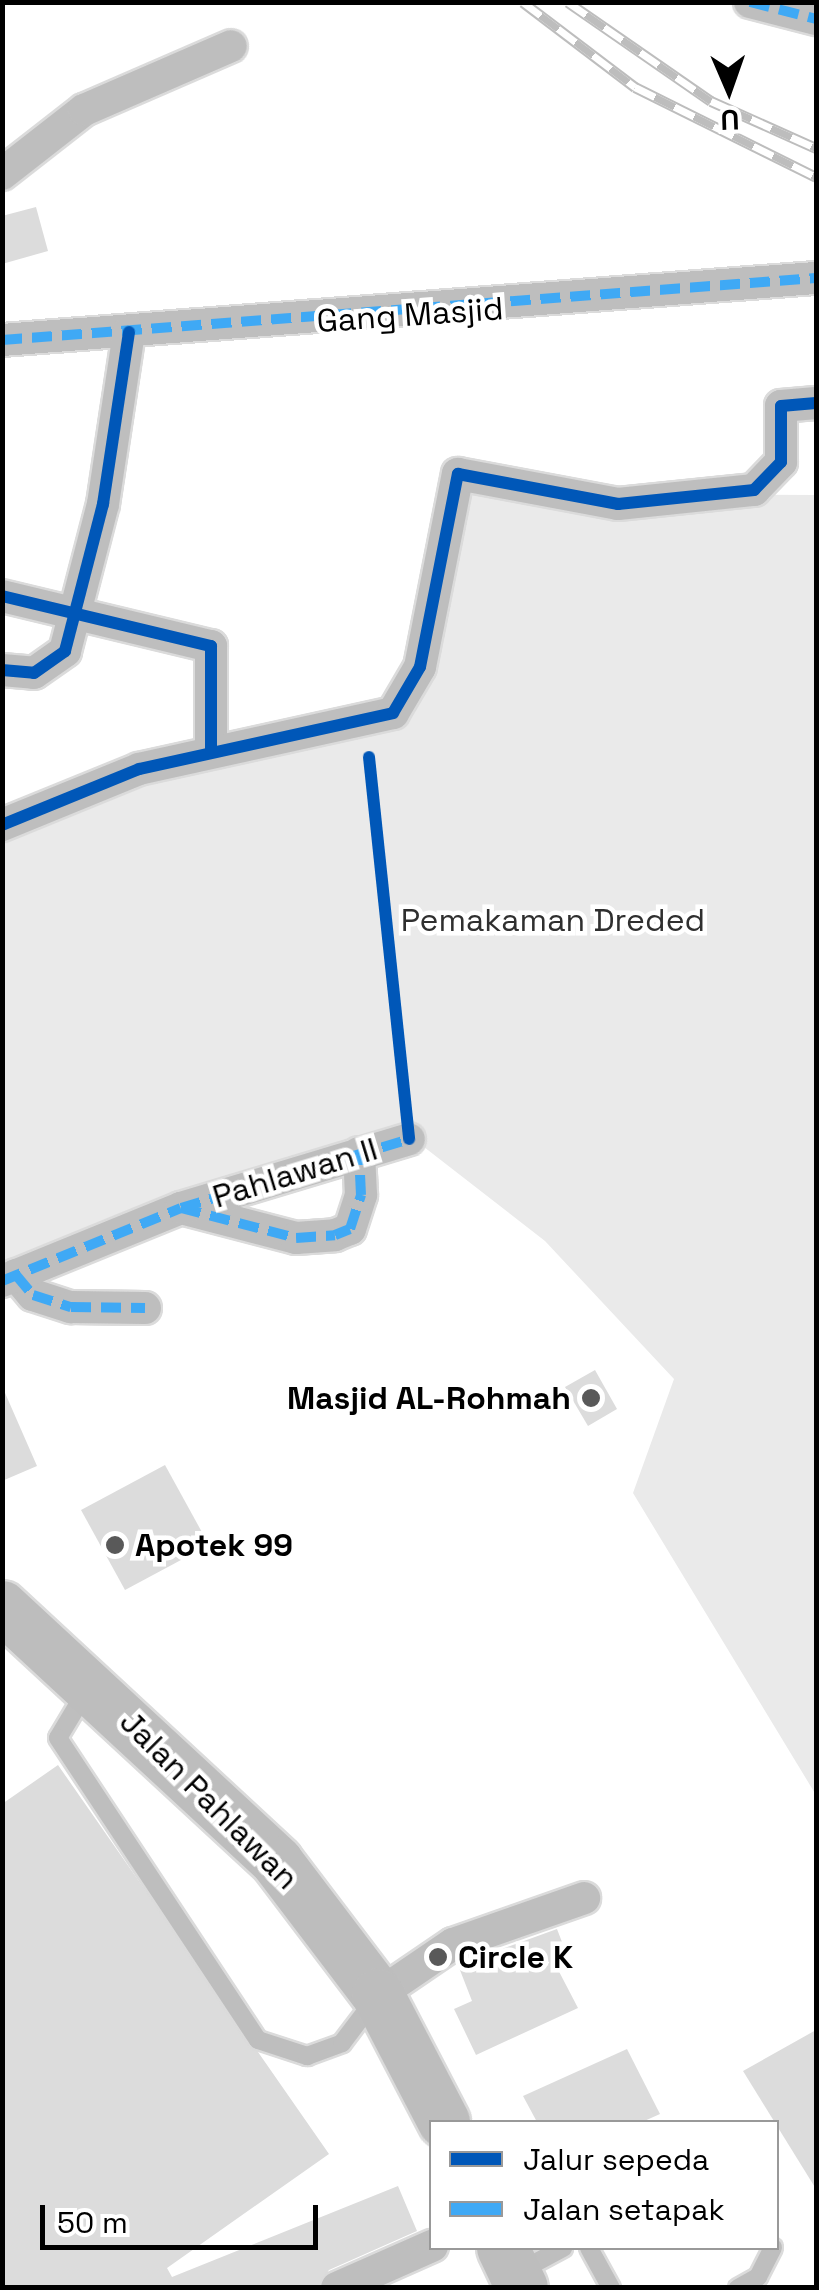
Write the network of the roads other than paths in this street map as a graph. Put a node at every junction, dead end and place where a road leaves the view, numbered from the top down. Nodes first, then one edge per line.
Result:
1 (750, 2) edge
2 (816, 19) edge
3 (231, 46) dead end
4 (2, 174) edge
5 (816, 278) edge
6 (129, 332) junction
7 (2, 340) edge
8 (816, 402) edge
9 (2, 596) edge
10 (75, 608) junction
11 (2, 670) edge
12 (210, 752) junction
13 (2, 826) edge
14 (409, 1139) dead end
15 (359, 1153) junction
16 (181, 1208) junction
17 (9, 1278) edge
18 (145, 1308) dead end
19 (2, 1607) edge
20 (92, 1685) junction
21 (584, 1898) dead end
22 (378, 1995) junction
23 (443, 2120) edge
24 (429, 2247) edge
25 (559, 2250) edge
26 (591, 2250) edge
27 (772, 2250) edge
28 (514, 2270) edge
29 (337, 2288) edge
30 (611, 2288) edge
31 (738, 2288) edge

1 - 2 street
3 - 4 street
5 - 6 street, Gang Masjid
6 - 7 street, Gang Masjid
6 - 10 street
8 - 12 street
9 - 10 street
10 - 11 street
10 - 12 street
12 - 13 street
14 - 15 street, Pahlawan II
15 - 16 street, Pahlawan II
15 - 16 street
16 - 17 street, Pahlawan II
17 - 18 street
19 - 20 main road, Jalan Pahlawan
20 - 22 main road, Jalan Pahlawan
20 - 22 lane
21 - 22 street
22 - 23 main road, Jalan Pahlawan
24 - 29 street
25 - 28 lane
26 - 30 lane
27 - 31 lane

